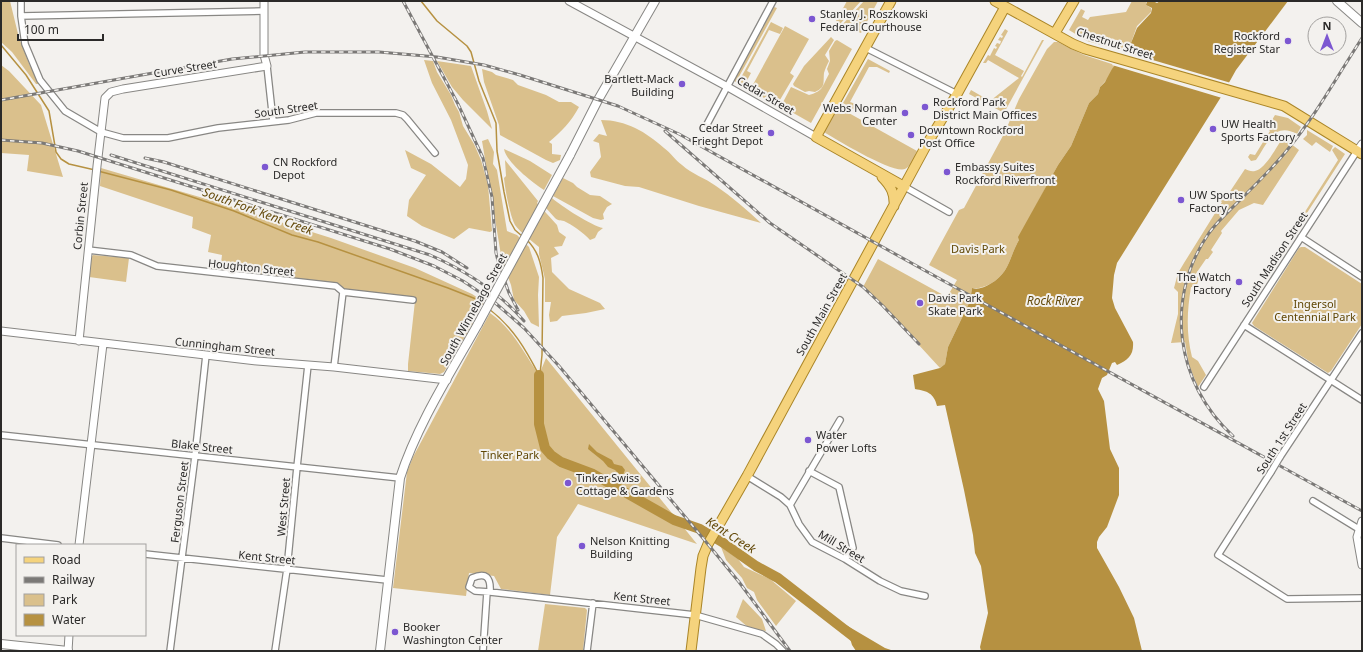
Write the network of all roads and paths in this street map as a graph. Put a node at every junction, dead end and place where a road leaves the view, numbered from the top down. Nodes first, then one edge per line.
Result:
1 (21, 1) edge
2 (264, 1) edge
3 (569, 1) edge
4 (655, 1) edge
5 (773, 1) edge
6 (891, 1) edge
7 (994, 1) edge
8 (1074, 1) edge
9 (1340, 2) edge
10 (1007, 4) edge
11 (264, 11) junction
12 (21, 16) junction
13 (1362, 23) edge
14 (1055, 33) junction
15 (635, 36) junction
16 (866, 48) junction
17 (267, 66) junction
18 (726, 86) junction
19 (107, 94) joint
20 (957, 94) junction
21 (273, 121) junction
22 (705, 128) dead end
23 (101, 132) junction
24 (816, 137) junction
25 (1360, 149) edge
26 (435, 153) dead end
27 (879, 173) junction
28 (905, 187) junction
29 (894, 207) junction
30 (949, 212) dead end
31 (1302, 237) junction
32 (88, 250) junction
33 (1362, 277) edge
34 (343, 292) junction
35 (412, 300) dead end
36 (1244, 325) junction
37 (1, 331) edge
38 (1362, 333) edge
39 (79, 341) junction
40 (103, 344) junction
41 (206, 355) junction
42 (308, 365) junction
43 (334, 367) junction
44 (447, 380) junction
45 (1331, 381) junction
46 (1204, 386) dead end
47 (1362, 400) edge
48 (840, 420) dead end
49 (1, 435) edge
50 (91, 445) junction
51 (195, 456) junction
52 (297, 467) junction
53 (809, 471) junction
54 (747, 476) junction
55 (400, 478) junction
56 (1312, 501) dead end
57 (790, 505) junction
58 (1361, 526) edge
59 (1, 538) edge
60 (50, 544) edge
61 (79, 544) edge
62 (146, 554) edge
63 (182, 558) junction
64 (845, 559) junction
65 (1362, 565) edge
66 (288, 569) junction
67 (387, 580) junction
68 (925, 596) dead end
69 (1362, 598) edge
70 (593, 603) junction
71 (695, 615) junction
72 (69, 636) edge
73 (1, 644) edge
74 (68, 651) edge
75 (170, 651) edge
76 (275, 651) edge
77 (380, 651) edge
78 (483, 651) edge
79 (587, 651) edge
80 (691, 651) edge
81 (783, 651) edge

1 - 12 street, South Street
2 - 11 street
3 - 15 street, Cedar Street
4 - 15 main road, South Winnebago Street
5 - 18 street
6 - 16 main road
7 - 10 main road, Chestnut Street
8 - 14 main road
9 - 13 main road
10 - 14 main road, Chestnut Street
10 - 20 main road, South Main Street
11 - 12 street
11 - 17 street
12 - 23 street, South Street
14 - 25 main road, Chestnut Street
15 - 18 street, Cedar Street
15 - 44 main road, South Winnebago Street, bridge
16 - 20 street
16 - 24 main road
17 - 19 street, Curve Street
17 - 21 street
18 - 22 street
18 - 24 street, Cedar Street
19 - 23 street, Corbin Street
20 - 28 main road, South Main Street
21 - 23 street, South Street
21 - 26 street, South Street
23 - 32 street, Corbin Street
24 - 27 main road, Cedar Street
25 - 31 street, South Madison Street
27 - 28 main road, Cedar Street
27 - 29 main road
28 - 29 main road, South Main Street
28 - 30 street, Cedar Street
29 - 54 main road, South Main Street
31 - 33 street
31 - 36 street, South Madison Street
32 - 34 street, Houghton Street
32 - 39 street, Corbin Street
34 - 35 street, Houghton Street
34 - 43 street
36 - 45 street
36 - 46 street, South Madison Street
37 - 39 street, Cunningham Street
38 - 45 street, South 1st Street
39 - 40 street, Cunningham Street
40 - 41 street, Cunningham Street
40 - 50 street
41 - 42 street, Cunningham Street
41 - 51 street, Ferguson Street
42 - 43 street, Cunningham Street
42 - 52 street, West Street
43 - 44 street, Cunningham Street
44 - 55 main road, South Winnebago Street
45 - 47 street
45 - 69 street, South 1st Street, bridge
48 - 53 street
49 - 50 street, Blake Street
50 - 51 street, Blake Street
50 - 61 street
51 - 52 street, Blake Street
51 - 63 street, Ferguson Street
52 - 55 street, Blake Street
52 - 66 street, West Street
53 - 57 street
53 - 64 street
54 - 57 street, Mill Street
54 - 71 main road, South Main Street
55 - 67 main road, South Winnebago Street
56 - 58 street
57 - 64 street, Mill Street
58 - 65 street
59 - 60 street
62 - 63 street, Kent Street
63 - 66 street, Kent Street
63 - 75 street, Ferguson Street
64 - 68 street, Mill Street
66 - 67 street, Kent Street
66 - 76 street, West Street
67 - 77 main road, South Winnebago Street
70 - 71 street, Kent Street
70 - 78 street, Kent Street
70 - 79 street
71 - 80 main road, South Main Street
71 - 81 street, Kent Street
72 - 74 street
73 - 74 main road

